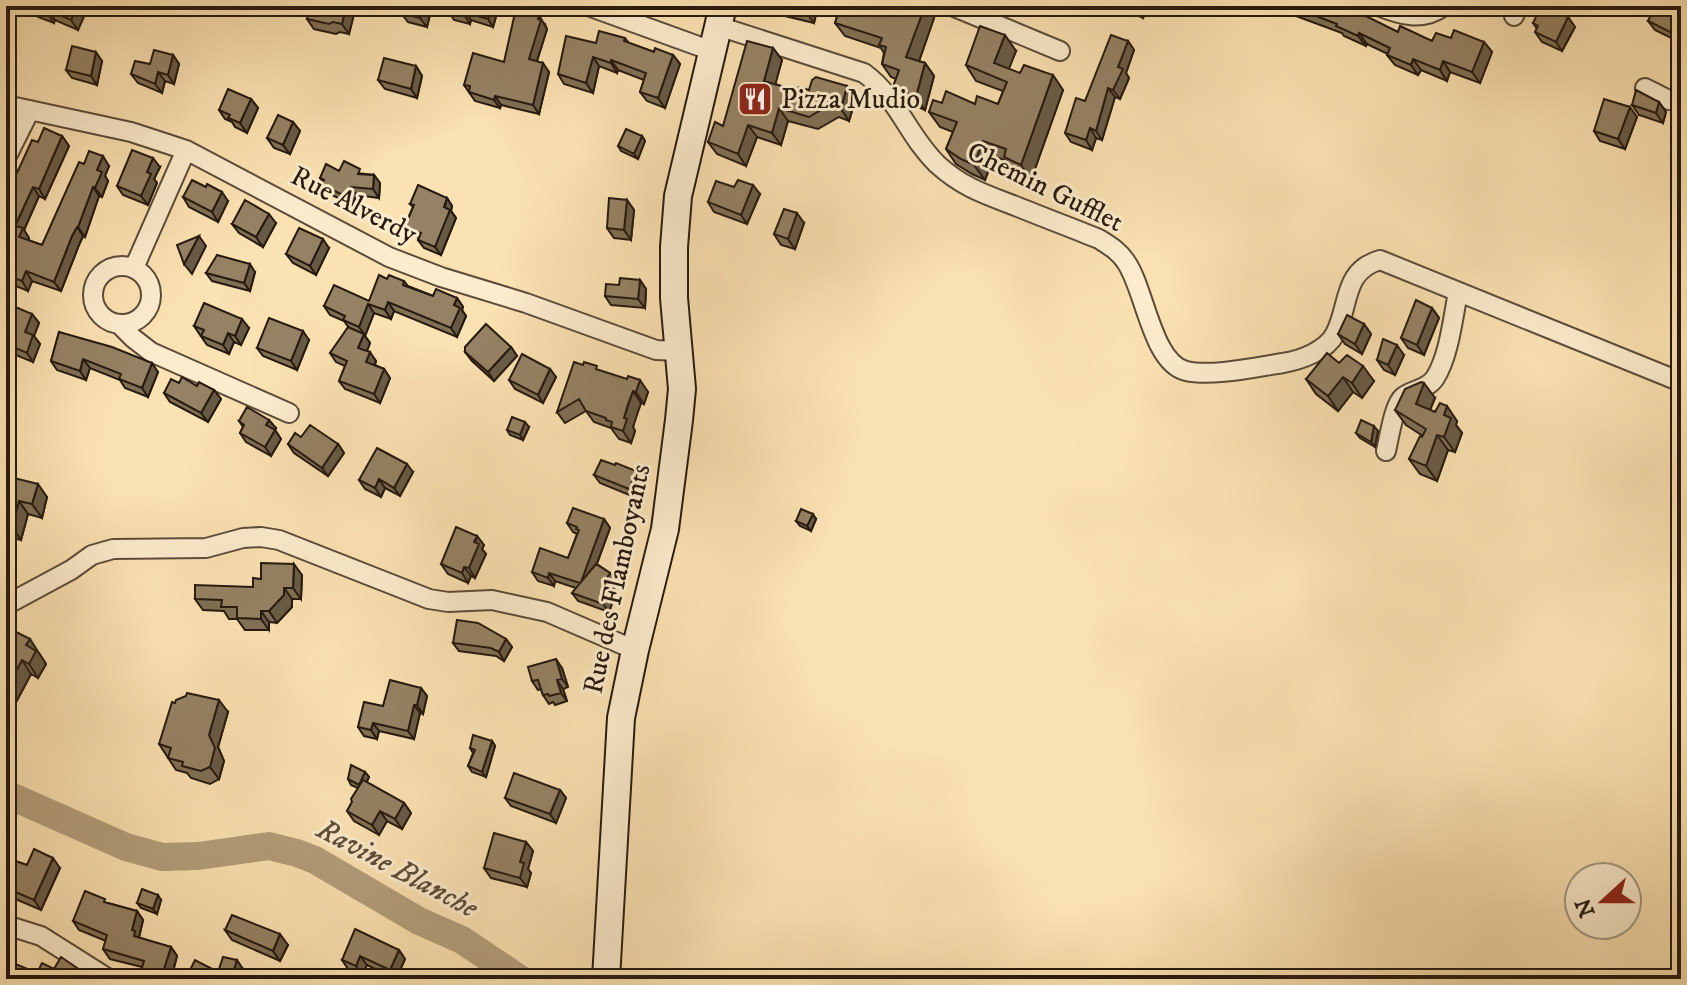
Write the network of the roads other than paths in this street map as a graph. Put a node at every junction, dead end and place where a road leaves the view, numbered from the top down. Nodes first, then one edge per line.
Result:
1 (588, 6) edge
2 (952, 6) edge
3 (1378, 6) edge
4 (1444, 6) edge
5 (718, 28) edge
6 (1060, 51) dead end
7 (1645, 88) dead end
8 (1681, 102) edge
9 (6, 105) edge
10 (30, 110) junction
11 (186, 150) junction
12 (6, 158) edge
13 (134, 268) junction
14 (1458, 292) junction
15 (119, 324) junction
16 (679, 351) junction
17 (1681, 382) edge
18 (289, 413) dead end
19 (1386, 451) dead end
20 (6, 605) edge
21 (635, 650) junction
22 (6, 925) edge
23 (109, 979) edge
24 (606, 979) edge

1 - 5 street
2 - 6 street
3 - 4 street
5 - 14 street, Chemin Gufflet
5 - 16 main road, Rue des Flamboyants
7 - 8 street
9 - 10 street, Rue Alverdy
10 - 11 street, Rue Alverdy
10 - 12 street
11 - 13 street
11 - 16 street, Rue Alverdy
13 - 15 street
13 - 15 street
14 - 17 street, Chemin Gufflet
14 - 19 street
15 - 18 street
16 - 21 main road, Rue des Flamboyants
20 - 21 street
21 - 24 main road, Rue des Flamboyants
22 - 23 street

